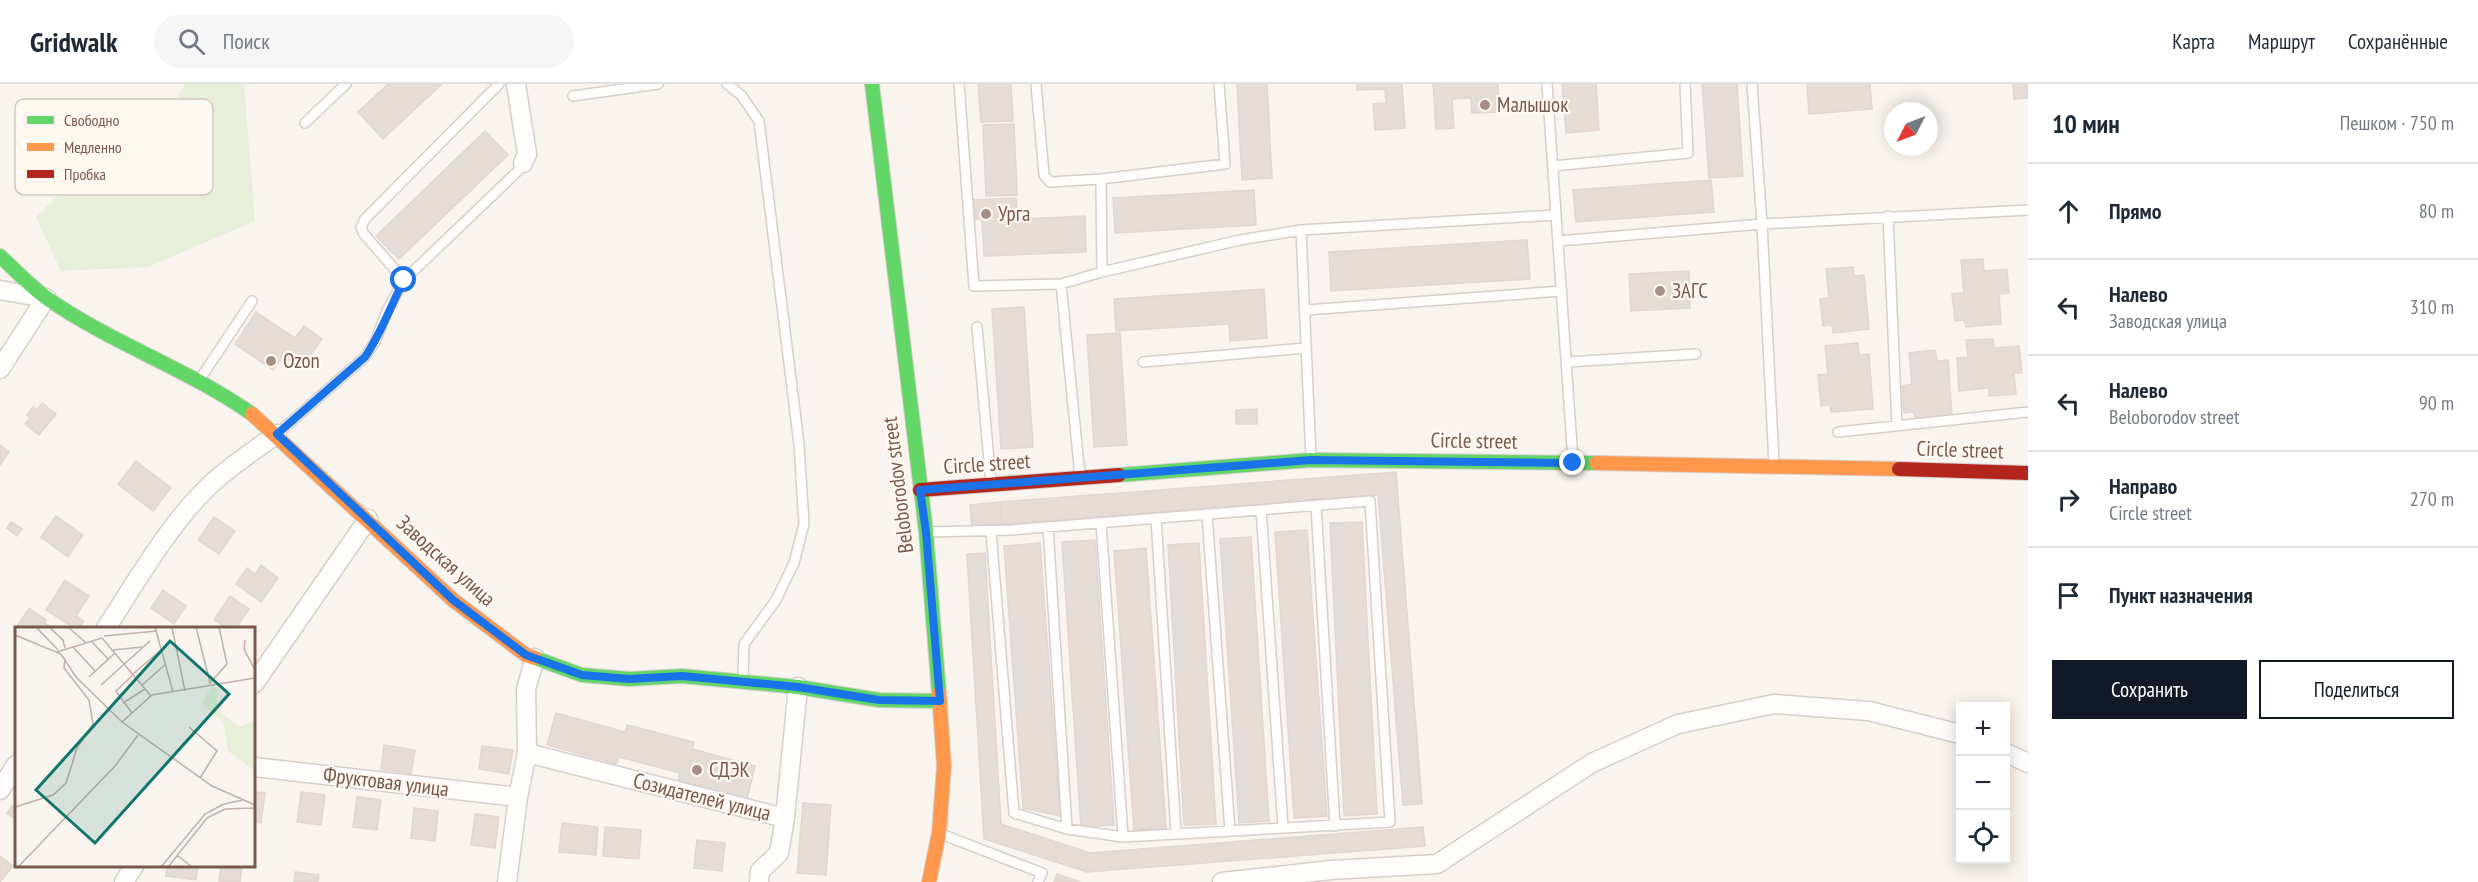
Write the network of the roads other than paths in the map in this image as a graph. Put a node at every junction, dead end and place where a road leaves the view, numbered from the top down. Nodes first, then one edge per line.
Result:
1 (346, 84) edge
2 (499, 84) edge
3 (516, 84) edge
4 (658, 84) edge
5 (727, 84) edge
6 (872, 84) edge
7 (959, 84) edge
8 (1036, 84) edge
9 (1219, 84) edge
10 (1548, 84) edge
11 (1685, 84) edge
12 (1752, 84) edge
13 (573, 96) dead end
14 (305, 123) dead end
15 (523, 163) joint
16 (1553, 166) junction
17 (1101, 179) junction
18 (2028, 210) edge
19 (1556, 215) junction
20 (1888, 216) junction
21 (1762, 224) junction
22 (1301, 230) junction
23 (1558, 241) junction
24 (0, 256) edge
25 (1102, 272) junction
26 (404, 280) junction
27 (1061, 284) junction
28 (0, 290) edge
29 (1562, 291) junction
30 (46, 298) junction
31 (252, 301) dead end
32 (1305, 310) junction
33 (977, 327) dead end
34 (1306, 348) junction
35 (1696, 354) dead end
36 (1143, 362) dead end
37 (1567, 362) junction
38 (0, 369) edge
39 (200, 381) junction
40 (2028, 411) edge
41 (1897, 425) junction
42 (1838, 432) dead end
43 (277, 434) junction
44 (1311, 460) junction
45 (1573, 463) junction
46 (1774, 465) junction
47 (2028, 473) edge
48 (1080, 478) junction
49 (991, 485) junction
50 (920, 490) junction
51 (1316, 506) junction
52 (1261, 510) junction
53 (1208, 514) junction
54 (368, 519) junction
55 (1156, 519) junction
56 (1101, 523) junction
57 (1048, 527) junction
58 (991, 531) junction
59 (926, 532) junction
60 (107, 627) edge
61 (535, 658) junction
62 (255, 683) edge
63 (743, 683) junction
64 (798, 687) junction
65 (940, 701) junction
66 (1956, 733) edge
67 (527, 753) junction
68 (2010, 755) edge
69 (2028, 763) edge
70 (15, 766) edge
71 (255, 767) edge
72 (0, 789) edge
73 (518, 798) junction
74 (785, 818) junction
75 (1283, 826) junction
76 (1335, 826) junction
77 (1067, 829) junction
78 (1230, 831) junction
79 (939, 833) junction
80 (1176, 833) junction
81 (1123, 837) junction
82 (133, 867) edge
83 (124, 882) edge
84 (507, 882) edge
85 (759, 882) edge
86 (929, 882) edge
87 (1038, 882) edge
88 (1222, 882) edge

1 - 14 lane
2 - 26 lane
3 - 15 street
4 - 13 lane
5 - 63 lane
6 - 50 street, Beloborodov street
7 - 27 lane
8 - 17 lane
9 - 17 lane
10 - 16 lane
11 - 16 lane
12 - 21 lane
15 - 26 lane
16 - 19 lane
17 - 25 lane
18 - 20 lane
19 - 22 lane
19 - 23 lane
20 - 21 lane
20 - 41 lane
21 - 23 lane
21 - 46 lane
22 - 25 lane
22 - 32 lane
23 - 29 lane
24 - 30 street, Заводская улица
25 - 27 lane
26 - 43 lane
27 - 48 lane
28 - 30 street
29 - 32 lane
29 - 37 lane
30 - 38 street
30 - 39 street, Заводская улица
31 - 39 lane
32 - 34 lane
33 - 49 lane
34 - 36 lane
34 - 44 lane
35 - 37 lane
37 - 45 lane
39 - 43 street, Заводская улица
40 - 41 lane
41 - 42 lane
43 - 54 street, Заводская улица
43 - 60 street
44 - 45 street, Circle street
44 - 48 street, Circle street
45 - 46 street, Circle street
46 - 47 street, Circle street
48 - 49 street, Circle street
49 - 50 street, Circle street
50 - 59 street, Beloborodov street
51 - 52 lane
51 - 76 lane
51 - 76 lane
52 - 53 lane
52 - 75 lane
53 - 55 lane
53 - 78 lane
54 - 61 street, Заводская улица
54 - 62 street
55 - 56 lane
55 - 80 lane
56 - 57 lane
56 - 81 lane
57 - 58 lane
57 - 77 lane
58 - 59 lane
58 - 77 lane
59 - 65 street, Beloborodov street
61 - 63 street, Заводская улица
61 - 67 street
63 - 64 street, Заводская улица
64 - 65 street, Заводская улица
64 - 74 street, Созидателей улица
65 - 79 street, Beloborodov street
66 - 88 street
67 - 73 street
67 - 74 street, Созидателей улица
68 - 69 street
70 - 72 street
71 - 73 street, Фруктовая улица
73 - 84 street
74 - 85 street
75 - 76 lane
75 - 78 lane
77 - 81 lane
78 - 80 lane
79 - 86 street, Beloborodov street
79 - 87 lane
80 - 81 lane
82 - 83 street

